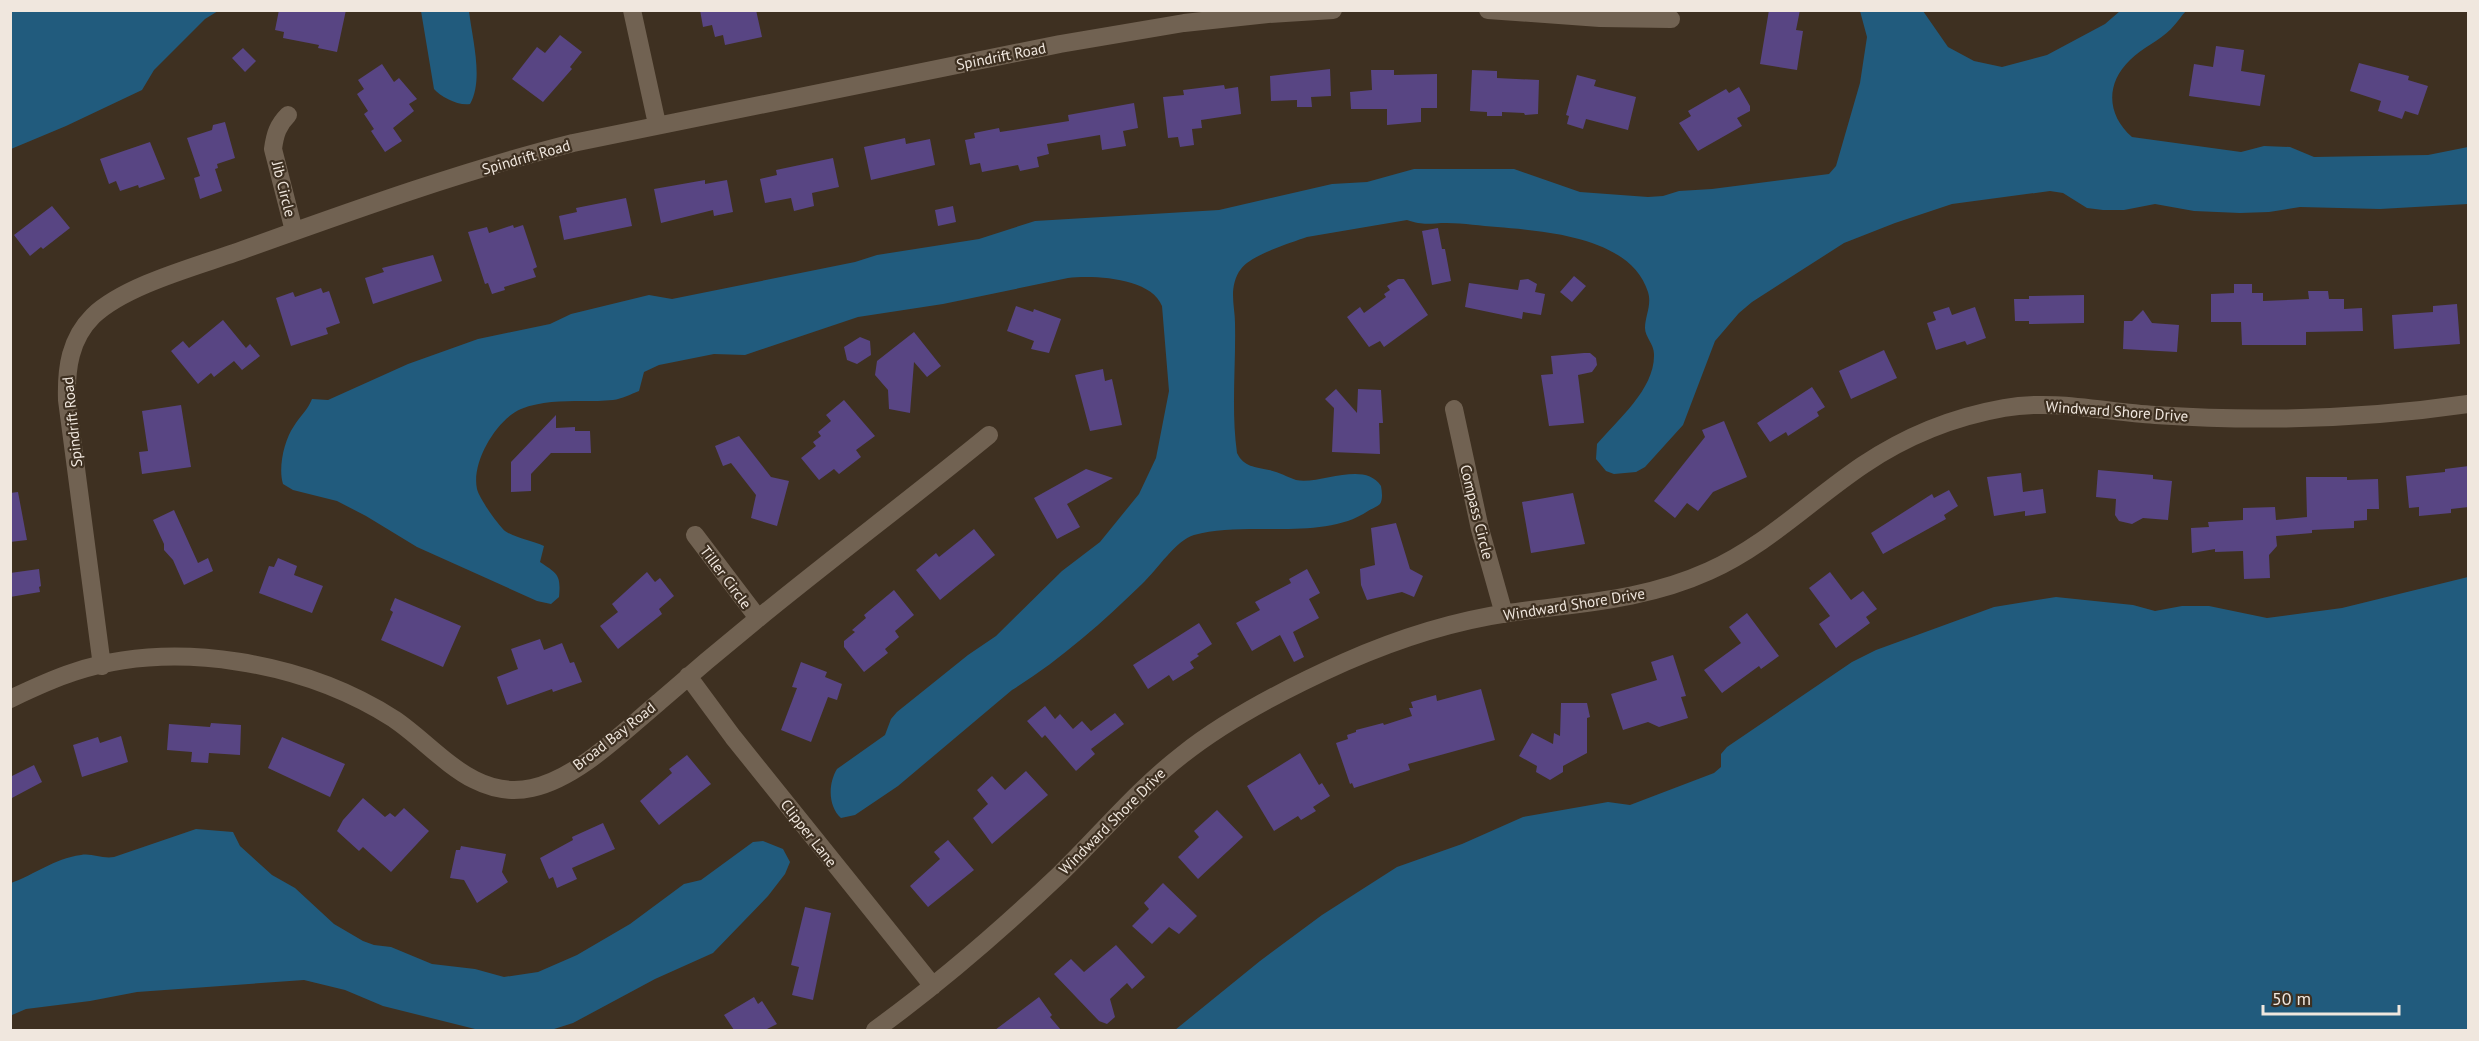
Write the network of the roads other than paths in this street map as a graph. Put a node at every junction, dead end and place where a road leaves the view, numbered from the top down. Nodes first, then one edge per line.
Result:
1 (632, 10) edge
2 (1333, 10) edge
3 (1488, 10) edge
4 (1671, 19) dead end
5 (288, 115) dead end
6 (657, 124) junction
7 (294, 231) junction
8 (2469, 404) edge
9 (1454, 409) dead end
10 (989, 435) dead end
11 (695, 535) dead end
12 (1504, 614) junction
13 (758, 618) junction
14 (102, 666) junction
15 (688, 676) junction
16 (10, 699) edge
17 (933, 986) junction
18 (875, 1030) edge

1 - 6 street
2 - 6 street, Spindrift Road
3 - 4 street
5 - 7 street, Jib Circle
6 - 7 street, Spindrift Road
7 - 14 street, Spindrift Road
8 - 12 street, Windward Shore Drive
9 - 12 street, Compass Circle
10 - 13 street, Broad Bay Road
11 - 13 street, Tiller Circle
12 - 17 street, Windward Shore Drive
13 - 15 street, Broad Bay Road
14 - 15 street, Broad Bay Road
14 - 16 street, Broad Bay Road
15 - 17 street, Clipper Lane
17 - 18 street, Windward Shore Drive

